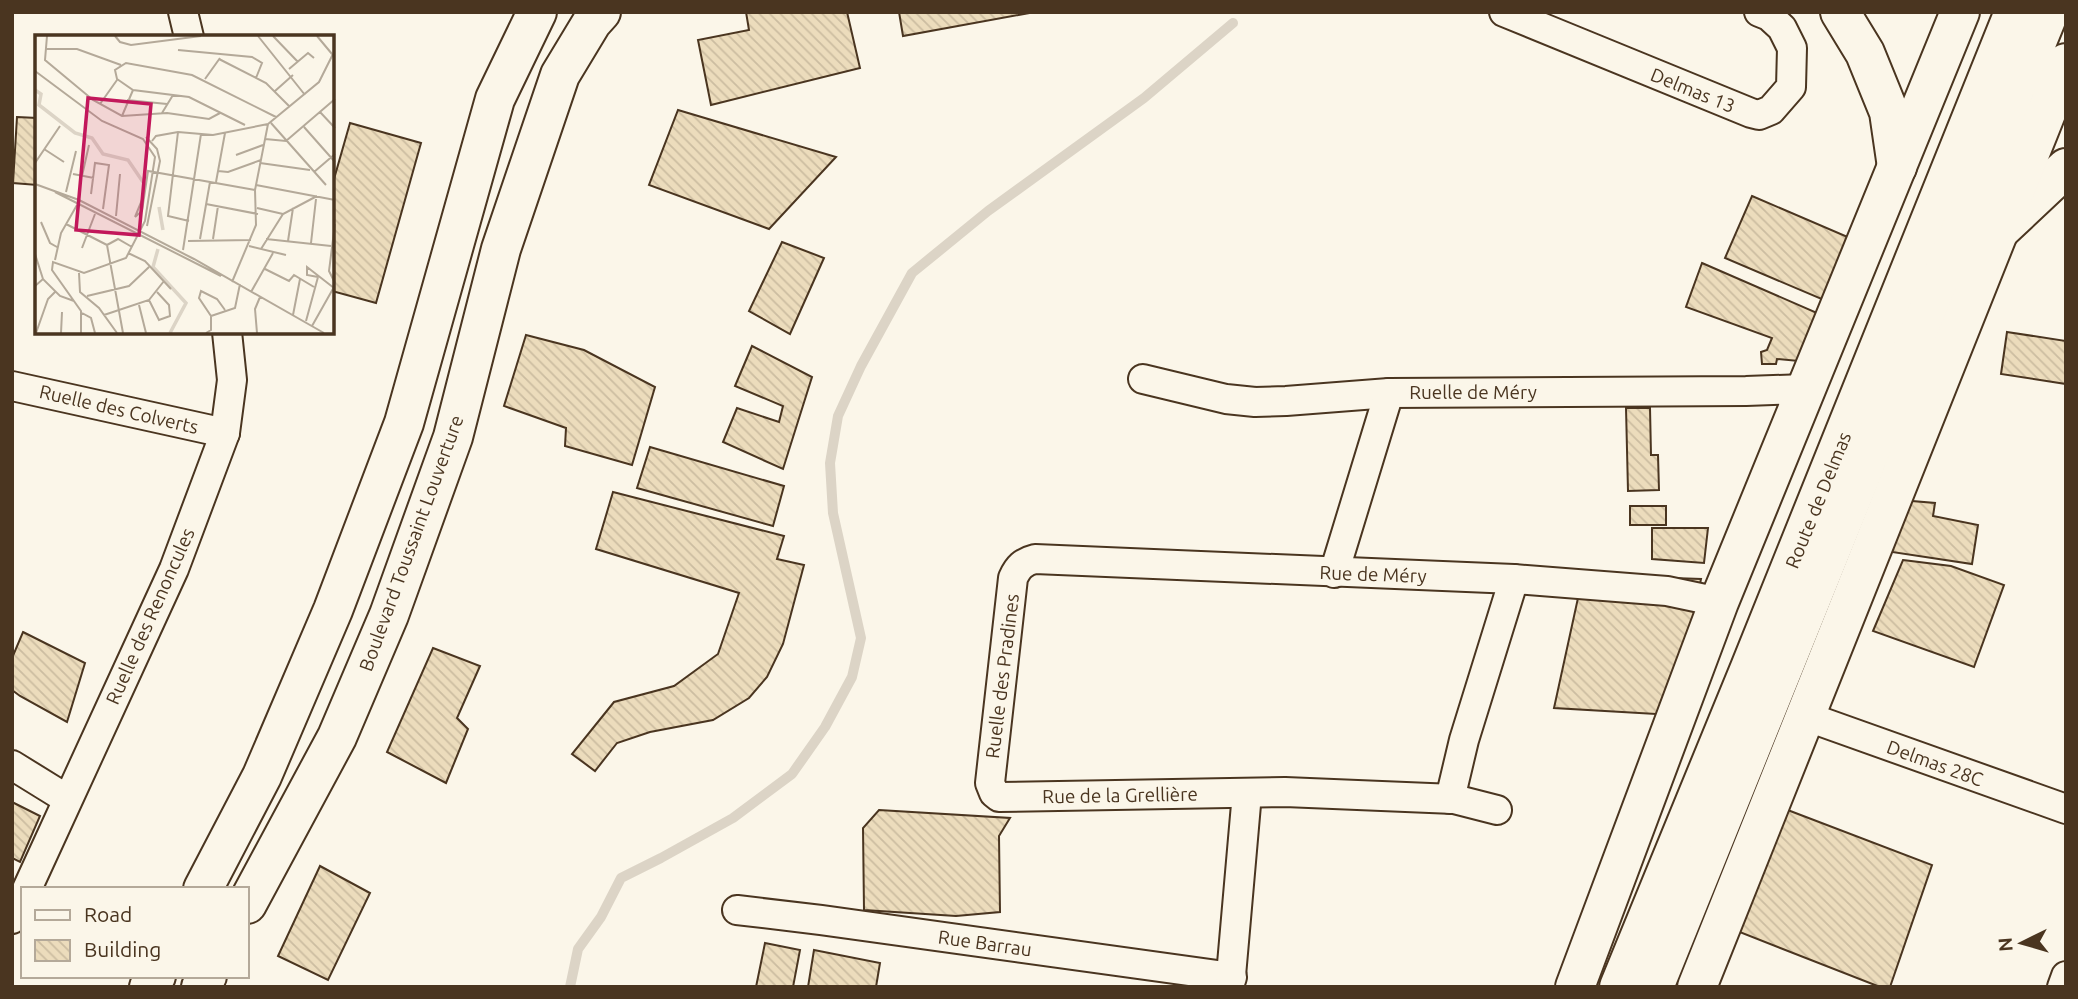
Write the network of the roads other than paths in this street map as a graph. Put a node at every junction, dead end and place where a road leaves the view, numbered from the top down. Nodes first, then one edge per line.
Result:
1 (183, 12) edge
2 (537, 12) edge
3 (601, 12) edge
4 (1504, 12) edge
5 (1759, 12) edge
6 (1840, 12) edge
7 (1960, 12) edge
8 (2014, 12) edge
9 (2049, 12) edge
10 (189, 35) edge
11 (2066, 64) edge
12 (1897, 167) junction
13 (2066, 168) edge
14 (1999, 231) junction
15 (227, 334) edge
16 (1143, 379) dead end
17 (12, 386) edge
18 (1805, 388) junction
19 (1389, 393) junction
20 (225, 433) junction
21 (1025, 562) joint
22 (1334, 573) junction
23 (1514, 579) junction
24 (1719, 602) junction
25 (1764, 674) junction
26 (1805, 716) junction
27 (12, 765) edge
28 (994, 793) joint
29 (1247, 793) junction
30 (67, 799) junction
31 (1450, 799) junction
32 (2066, 809) edge
33 (1497, 810) dead end
34 (28, 887) edge
35 (204, 887) edge
36 (21, 901) edge
37 (248, 902) edge
38 (737, 910) dead end
39 (12, 919) edge
40 (2066, 976) edge
41 (1231, 982) edge
42 (1575, 987) edge
43 (1619, 987) edge
44 (1654, 987) edge
45 (1697, 987) edge
46 (2062, 987) edge

1 - 10 street
2 - 35 main road
3 - 37 main road, Boulevard Toussaint Louverture
4 - 5 street, Delmas 13
6 - 12 main road
7 - 12 main road
8 - 25 main road, Route de Delmas
9 - 25 main road, Route de Delmas
11 - 14 main road
12 - 18 main road
13 - 14 main road
14 - 26 main road
15 - 20 street, Ruelle des Renoncules
16 - 19 street, Ruelle de Méry
17 - 20 street, Ruelle des Colverts
18 - 19 street, Ruelle de Méry
18 - 24 main road
19 - 22 street
20 - 30 street, Ruelle des Renoncules
21 - 22 street, Rue de Méry
21 - 28 street, Ruelle des Pradines
22 - 23 street, Rue de Méry
23 - 24 street, Rue de Méry
23 - 31 street
24 - 42 main road
25 - 43 main road, Route de Delmas
25 - 44 main road, Route de Delmas
26 - 32 street, Delmas 28C
26 - 45 main road
27 - 30 street
28 - 29 street, Rue de la Grellière
29 - 31 street, Rue de la Grellière
29 - 41 street
30 - 34 street, Ruelle des Renoncules
31 - 33 street, Rue de la Grellière
36 - 39 street
38 - 41 street, Rue Barrau
40 - 46 street

